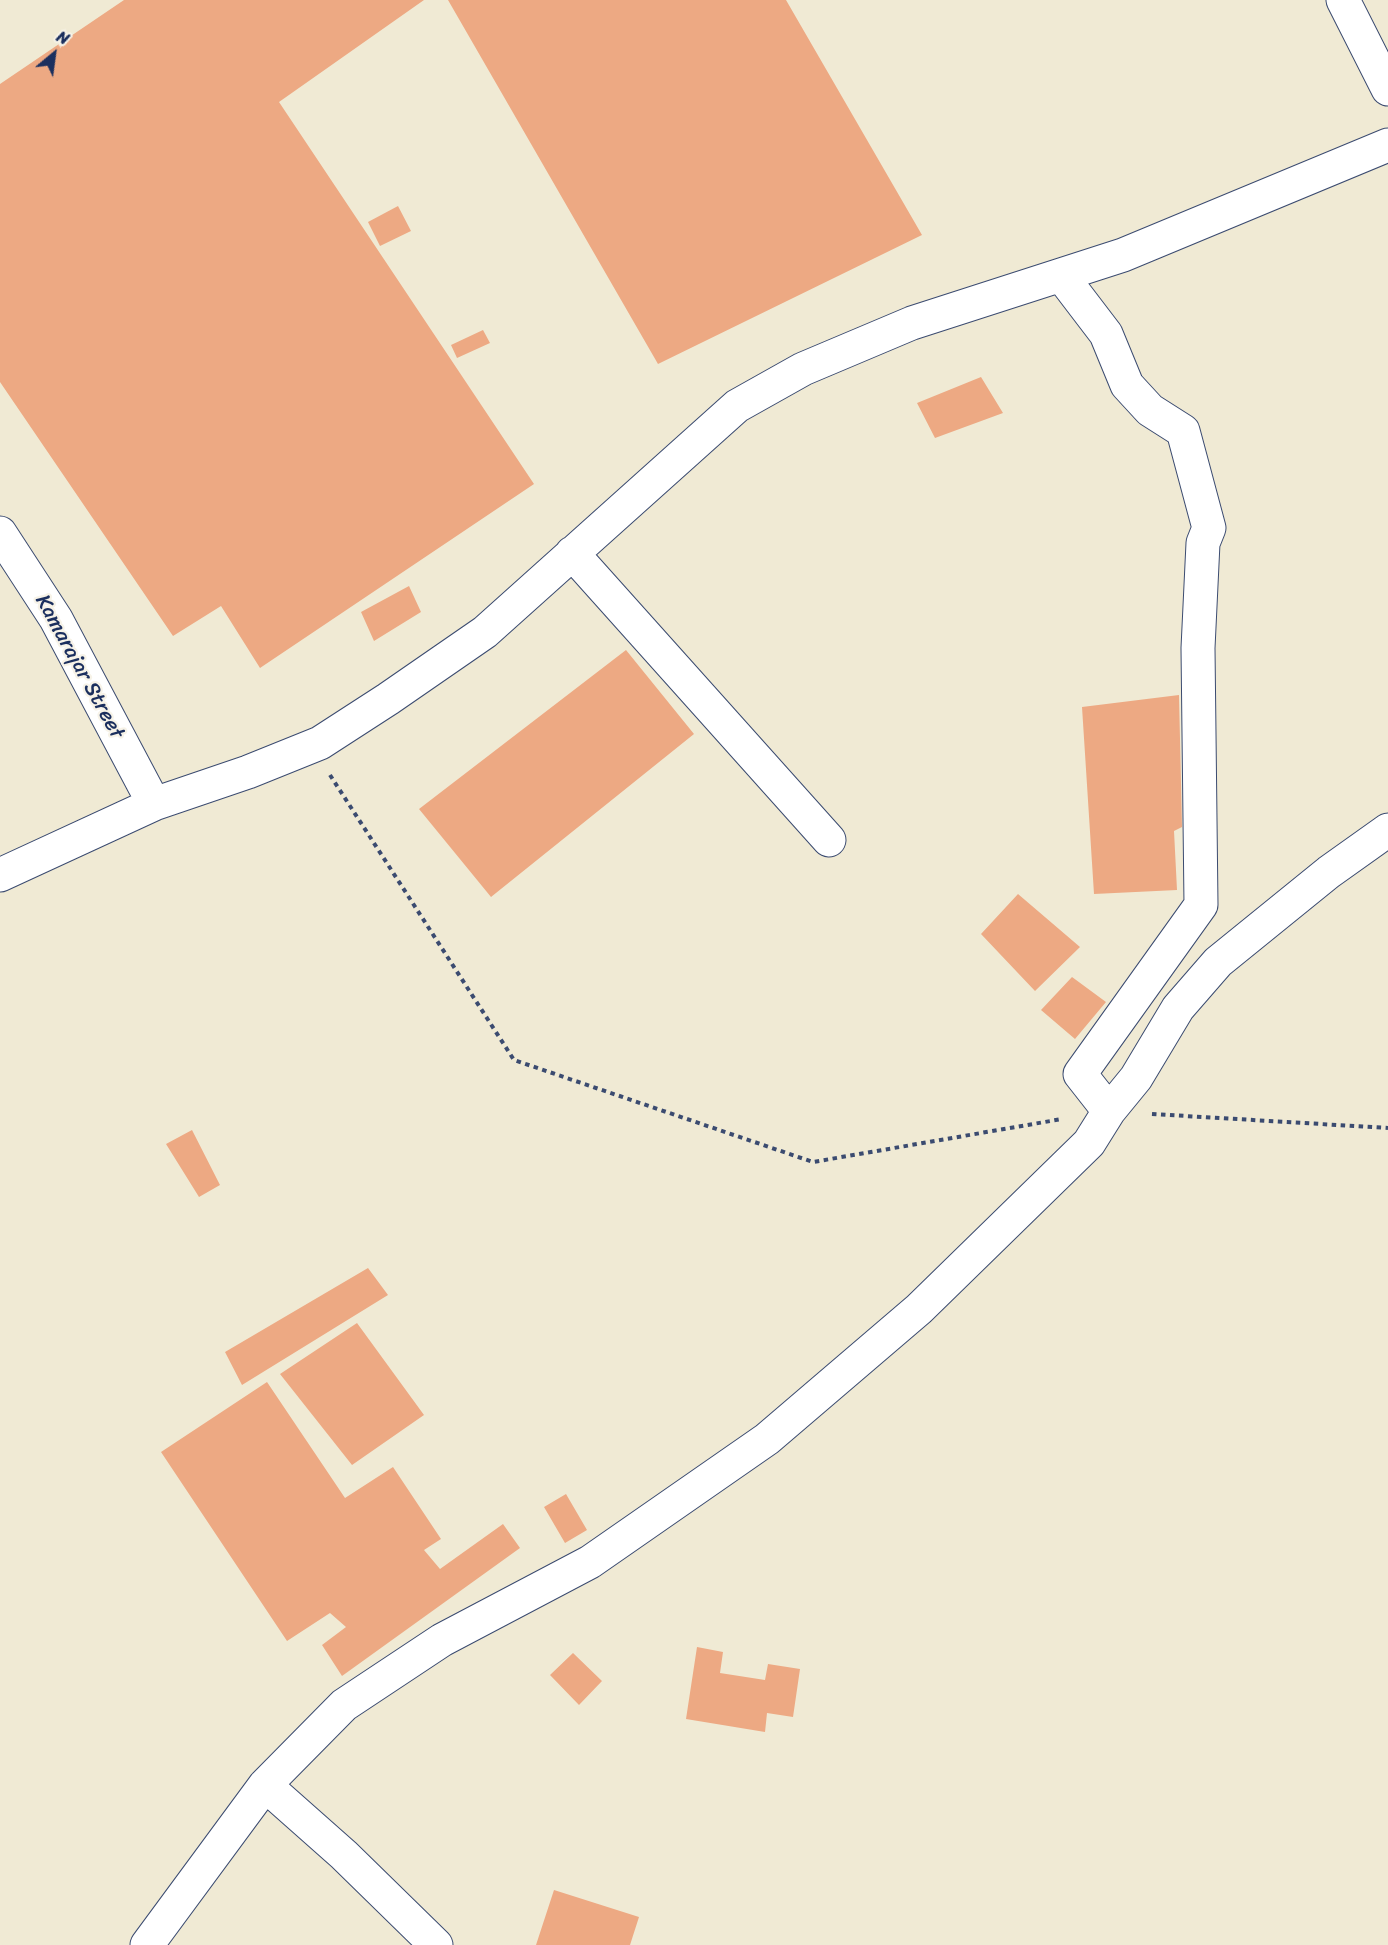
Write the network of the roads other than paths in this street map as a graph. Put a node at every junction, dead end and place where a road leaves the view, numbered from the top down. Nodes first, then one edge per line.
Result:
1 (1343, 0) edge
2 (1388, 89) edge
3 (1388, 145) edge
4 (1061, 274) junction
5 (0, 533) edge
6 (572, 553) junction
7 (154, 804) junction
8 (1388, 831) edge
9 (829, 840) dead end
10 (0, 875) edge
11 (1109, 1111) junction
12 (265, 1785) junction
13 (147, 1945) edge
14 (436, 1945) edge

1 - 2 street
3 - 4 street
4 - 6 street
4 - 11 street
5 - 7 street, Kamarajar Street
6 - 7 street
6 - 9 street
7 - 10 street
8 - 11 street
11 - 12 street
12 - 13 street
12 - 14 street

